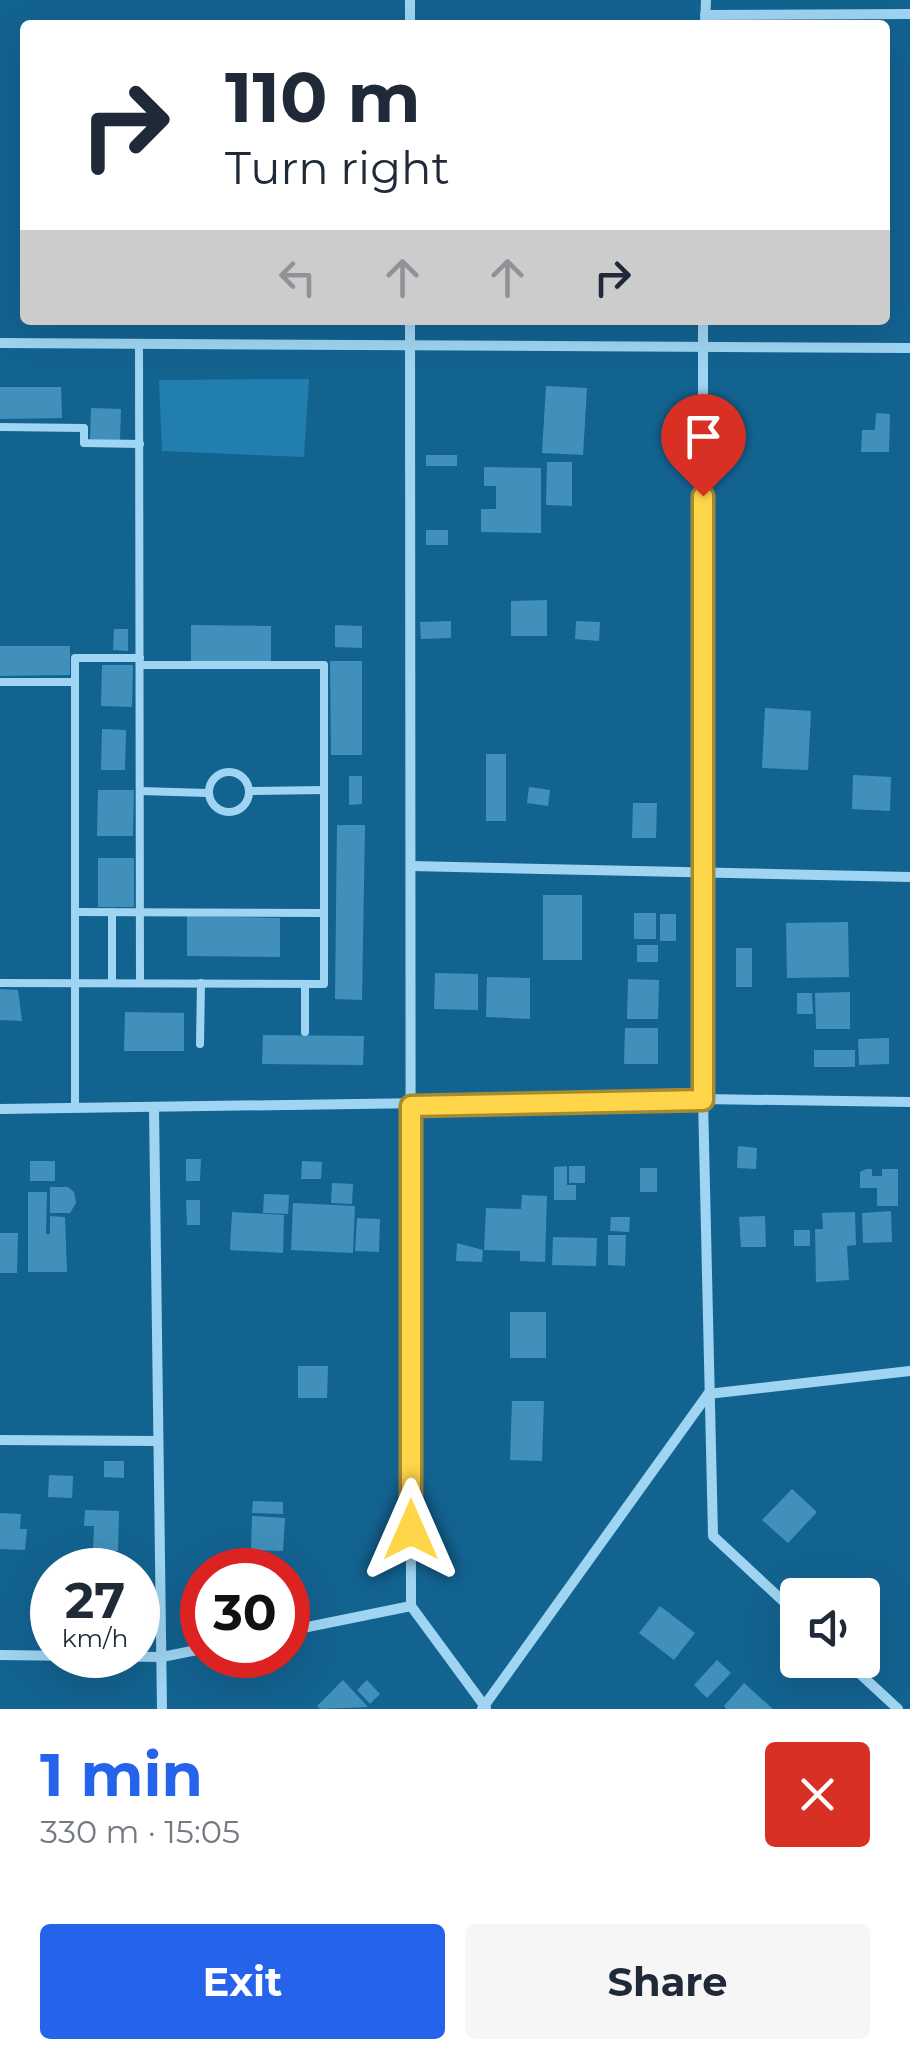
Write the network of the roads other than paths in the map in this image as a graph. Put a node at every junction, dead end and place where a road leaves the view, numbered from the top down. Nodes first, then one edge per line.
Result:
1 (706, 0) edge
2 (910, 14) edge
3 (705, 20) edge
4 (410, 325) edge
5 (702, 325) edge
6 (0, 343) edge
7 (139, 343) junction
8 (410, 344) junction
9 (702, 346) junction
10 (910, 348) edge
11 (0, 427) edge
12 (140, 444) junction
13 (140, 662) junction
14 (0, 682) edge
15 (74, 682) junction
16 (324, 790) junction
17 (140, 791) junction
18 (249, 791) junction
19 (208, 793) junction
20 (411, 866) junction
21 (704, 871) junction
22 (910, 877) edge
23 (75, 912) junction
24 (112, 912) junction
25 (140, 913) junction
26 (324, 913) junction
27 (0, 983) edge
28 (76, 983) junction
29 (112, 983) junction
30 (140, 983) junction
31 (201, 984) junction
32 (306, 984) junction
33 (305, 1032) dead end
34 (200, 1044) dead end
35 (703, 1100) junction
36 (910, 1102) edge
37 (411, 1106) junction
38 (75, 1108) junction
39 (154, 1108) junction
40 (0, 1109) edge
41 (910, 1371) edge
42 (708, 1394) junction
43 (0, 1440) edge
44 (158, 1441) junction
45 (780, 1598) edge
46 (411, 1606) junction
47 (310, 1627) edge
48 (180, 1653) edge
49 (0, 1655) edge
50 (162, 1657) junction
51 (864, 1678) edge
52 (485, 1708) edge
53 (162, 1709) edge
54 (898, 1709) edge

1 - 3 street
2 - 3 street
4 - 8 street
5 - 9 street
6 - 7 street
7 - 8 street
7 - 12 lane
8 - 9 street
8 - 20 street
9 - 10 street
9 - 21 street
11 - 12 lane
12 - 13 lane
13 - 15 lane
13 - 16 lane
13 - 17 lane
14 - 15 lane
15 - 23 lane
16 - 18 lane
16 - 26 lane
17 - 19 lane
17 - 25 lane
18 - 19 lane
18 - 19 lane
20 - 21 street
20 - 37 street
21 - 22 street
21 - 35 street
23 - 24 lane
23 - 28 lane
24 - 25 lane
24 - 29 lane
25 - 26 lane
25 - 30 lane
26 - 32 lane
27 - 28 lane
28 - 29 lane
28 - 38 lane
29 - 30 lane
30 - 31 lane
31 - 32 lane
31 - 34 lane
32 - 33 lane
35 - 36 street
35 - 37 street
35 - 42 street
37 - 39 street
37 - 46 street
38 - 39 street
38 - 40 street
39 - 44 street
41 - 42 street
42 - 45 street
42 - 52 street
43 - 44 street
44 - 50 street
46 - 47 street
46 - 52 street
48 - 50 street
49 - 50 street
50 - 53 street
51 - 54 street

